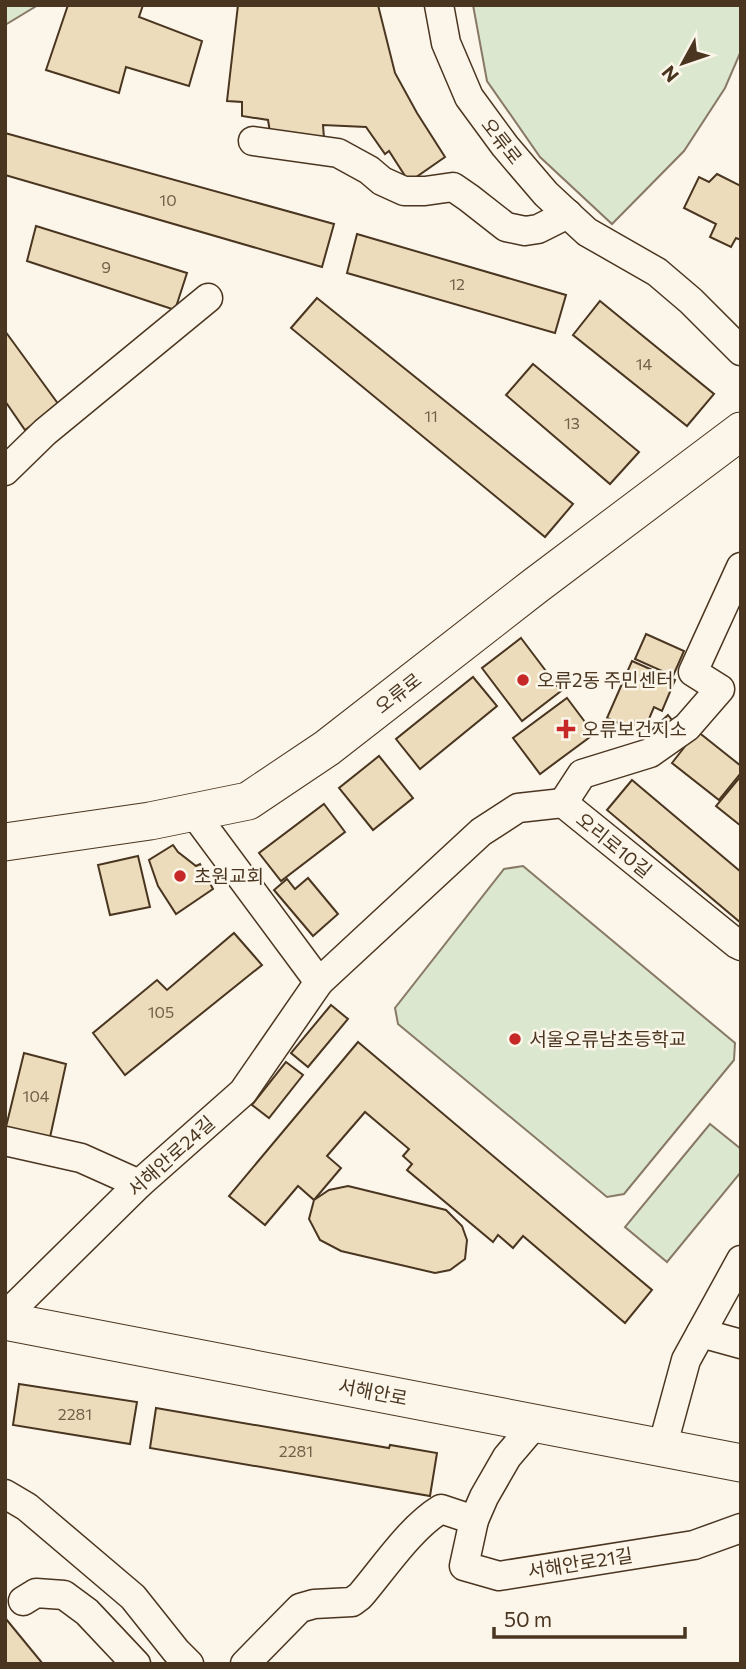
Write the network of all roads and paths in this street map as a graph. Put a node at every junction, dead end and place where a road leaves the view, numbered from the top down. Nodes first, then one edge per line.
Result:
1 (439, 5) edge
2 (253, 141) dead end
3 (568, 214) junction
4 (208, 298) dead end
5 (741, 351) edge
6 (741, 431) edge
7 (5, 471) edge
8 (741, 567) edge
9 (563, 803) junction
10 (193, 812) junction
11 (5, 842) edge
12 (741, 946) edge
13 (318, 982) junction
14 (5, 1141) edge
15 (139, 1184) junction
16 (741, 1261) edge
17 (5, 1316) edge
18 (5, 1321) edge
19 (701, 1333) junction
20 (741, 1344) edge
21 (536, 1423) junction
22 (662, 1448) junction
23 (741, 1463) edge
24 (5, 1494) edge
25 (474, 1520) junction
26 (741, 1528) edge
27 (23, 1601) dead end
28 (136, 1664) edge
29 (189, 1664) edge
30 (245, 1664) edge

1 - 3 street, 오류로
2 - 3 street
3 - 5 street, 오류로
4 - 7 street
6 - 10 main road, 오류로
8 - 9 street, 오리로10길
9 - 12 street, 오리로10길
9 - 13 street, 서해안로24길
10 - 11 main road, 오류로
10 - 13 street
13 - 15 street, 서해안로24길
14 - 15 street
15 - 17 street, 서해안로24길
16 - 19 street
18 - 21 main road, 서해안로
19 - 20 street
19 - 22 street
21 - 22 main road, 서해안로
21 - 25 street, 서해안로21길
22 - 23 main road, 서해안로
24 - 29 street
25 - 26 street, 서해안로21길
25 - 30 street
27 - 28 street

